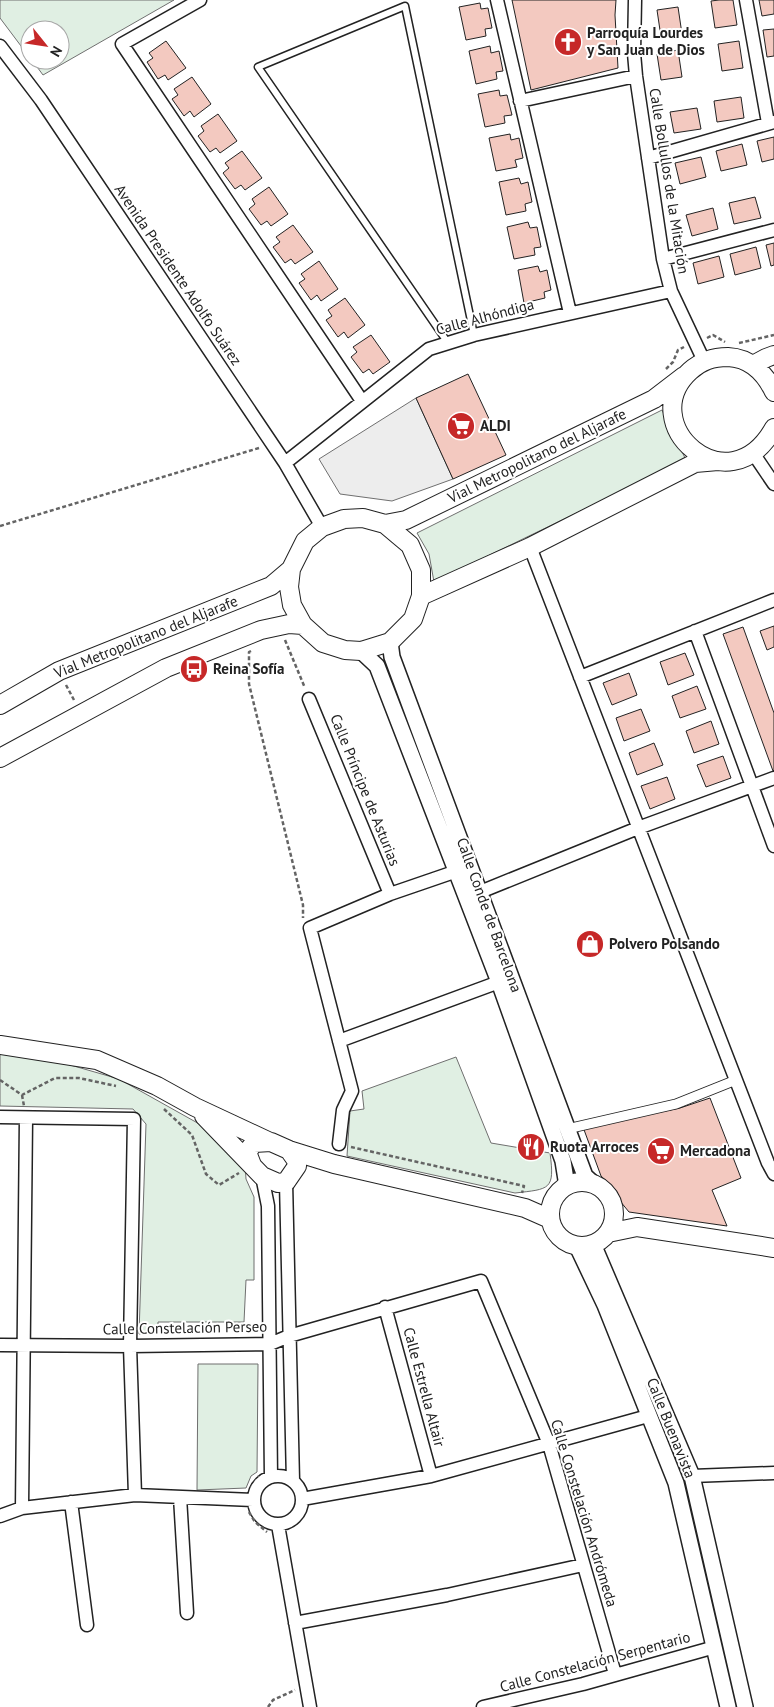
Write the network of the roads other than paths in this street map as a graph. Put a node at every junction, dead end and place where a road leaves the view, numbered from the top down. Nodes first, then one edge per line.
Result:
1 (200, 0) edge
2 (497, 0) edge
3 (635, 0) edge
4 (746, 0) edge
5 (0, 46) edge
6 (636, 76) junction
7 (520, 101) junction
8 (771, 123) edge
9 (648, 158) junction
10 (774, 230) edge
11 (663, 259) junction
12 (671, 291) junction
13 (570, 313) junction
14 (474, 335) junction
15 (448, 343) junction
16 (774, 355) edge
17 (704, 361) junction
18 (753, 365) junction
19 (684, 376) junction
20 (774, 392) edge
21 (362, 401) junction
22 (772, 436) edge
23 (753, 454) junction
24 (718, 461) junction
25 (285, 463) junction
26 (774, 484) edge
27 (385, 524) junction
28 (322, 527) junction
29 (530, 547) junction
30 (291, 569) junction
31 (421, 596) junction
32 (774, 600) edge
33 (302, 625) junction
34 (695, 631) junction
35 (390, 642) junction
36 (361, 651) junction
37 (580, 677) junction
38 (309, 699) road end
39 (0, 705) edge
40 (0, 758) edge
41 (774, 778) edge
42 (753, 786) junction
43 (638, 828) junction
44 (774, 846) edge
45 (457, 871) junction
46 (480, 892) junction
47 (390, 894) junction
48 (499, 982) junction
49 (339, 1041) junction
50 (0, 1045) edge
51 (736, 1080) junction
52 (196, 1107) junction
53 (0, 1117) edge
54 (26, 1118) junction
55 (567, 1128) junction
56 (271, 1142) junction
57 (339, 1144) road end
58 (289, 1150) junction
59 (334, 1164) junction
60 (257, 1171) junction
61 (774, 1174) edge
62 (288, 1180) junction
63 (595, 1185) junction
64 (567, 1186) junction
65 (553, 1201) junction
66 (522, 1207) junction
67 (614, 1211) junction
68 (550, 1219) junction
69 (637, 1227) junction
70 (608, 1233) junction
71 (585, 1245) junction
72 (774, 1248) edge
73 (481, 1281) joint
74 (385, 1307) junction
75 (288, 1336) junction
76 (270, 1344) junction
77 (0, 1345) edge
78 (24, 1345) junction
79 (130, 1346) junction
80 (648, 1416) junction
81 (549, 1444) junction
82 (774, 1473) edge
83 (431, 1476) junction
84 (692, 1476) junction
85 (271, 1477) junction
86 (292, 1481) junction
87 (135, 1495) junction
88 (180, 1497) junction
89 (302, 1499) junction
90 (253, 1500) junction
91 (71, 1502) junction
92 (22, 1508) junction
93 (0, 1516) edge
94 (278, 1525) junction
95 (584, 1565) junction
96 (188, 1613) dead end
97 (295, 1623) junction
98 (87, 1625) dead end
99 (715, 1647) junction
100 (615, 1674) junction
101 (310, 1707) edge
102 (483, 1707) edge
103 (728, 1707) edge
104 (746, 1707) edge

1 - 21 street
2 - 7 street
3 - 6 street, Calle Bollullos de la Mitación
4 - 8 street
5 - 25 street, Avenida Presidente Adolfo Suárez
6 - 7 street
6 - 9 street, Calle Bollullos de la Mitación
7 - 13 street
8 - 9 street
9 - 11 street, Calle Bollullos de la Mitación
10 - 11 street
11 - 12 street, Calle Bollullos de la Mitación
12 - 13 street, Calle Alhóndiga
12 - 17 street, Calle Bollullos de la Mitación
13 - 14 street, Calle Alhóndiga
14 - 15 street, Calle Alhóndiga
14 - 15 lane
15 - 21 street, Calle Alhóndiga
16 - 18 main road
17 - 18 main road, Vial Metropolitano del Aljarafe
17 - 19 main road, Vial Metropolitano del Aljarafe
18 - 20 main road, Vial Metropolitano del Aljarafe
19 - 24 main road
19 - 27 main road, Vial Metropolitano del Aljarafe
21 - 25 street, Calle Alhóndiga
22 - 23 main road
23 - 24 main road
23 - 26 street
24 - 29 main road
25 - 28 street, Avenida Presidente Adolfo Suárez
27 - 28 main road, Vial Metropolitano del Aljarafe
27 - 31 main road, Vial Metropolitano del Aljarafe
28 - 30 main road, Vial Metropolitano del Aljarafe
29 - 31 main road
29 - 37 street
30 - 33 main road, Vial Metropolitano del Aljarafe
30 - 39 main road, Vial Metropolitano del Aljarafe
31 - 35 main road, Vial Metropolitano del Aljarafe
32 - 34 street
33 - 36 main road, Vial Metropolitano del Aljarafe
33 - 40 main road
34 - 37 street
34 - 42 street
35 - 36 main road, Vial Metropolitano del Aljarafe
35 - 46 street, Calle Conde de Barcelona
36 - 45 street, Calle Conde de Barcelona
37 - 43 street
38 - 47 street, Calle Príncipe de Asturias
41 - 42 street
42 - 43 street
42 - 44 street
43 - 46 street
43 - 51 street
45 - 47 street
45 - 48 street, Calle Conde de Barcelona
46 - 55 street, Calle Conde de Barcelona
47 - 49 street
48 - 49 street
48 - 64 street, Calle Conde de Barcelona
49 - 57 street
50 - 52 main road
51 - 55 street
51 - 61 street
52 - 56 main road
52 - 60 main road
53 - 54 street
54 - 78 street
54 - 79 street
55 - 63 street, Calle Conde de Barcelona
56 - 58 main road
56 - 60 main road
58 - 59 main road
58 - 62 main road
59 - 62 main road
59 - 66 main road
60 - 62 main road
60 - 76 street
62 - 75 street
63 - 64 main road
63 - 67 main road
64 - 65 main road
65 - 66 main road
65 - 68 main road
66 - 68 main road
67 - 69 main road
67 - 70 main road
68 - 71 main road
69 - 70 main road
69 - 72 main road
70 - 71 main road
71 - 80 street, Calle Buenavista
71 - 84 street, Calle Buenavista
73 - 74 street, Calle Constelación Perseo
73 - 81 street, Calle Constelación Andrómeda
74 - 75 street, Calle Constelación Perseo
74 - 83 street, Calle Estrella Altair
75 - 76 street, Calle Constelación Perseo
75 - 86 street
76 - 79 street, Calle Constelación Perseo
76 - 85 street
77 - 78 street, Calle Constelación Perseo
78 - 79 street, Calle Constelación Perseo
78 - 92 street
79 - 87 street
80 - 81 street
80 - 99 street, Calle Buenavista
81 - 83 street
81 - 95 street, Calle Constelación Andrómeda
82 - 84 street
83 - 89 street
84 - 104 street, Calle Buenavista
85 - 86 street
85 - 90 street
86 - 89 street
87 - 88 street
87 - 91 street
88 - 90 street
88 - 96 street
89 - 94 street
90 - 94 street
91 - 92 street
91 - 98 street
92 - 93 street
94 - 97 street
95 - 97 street
95 - 100 street, Calle Constelación Andrómeda
97 - 101 street
99 - 100 street, Calle Constelación Serpentario
99 - 103 street, Calle Buenavista
100 - 102 street, Calle Constelación Serpentario

